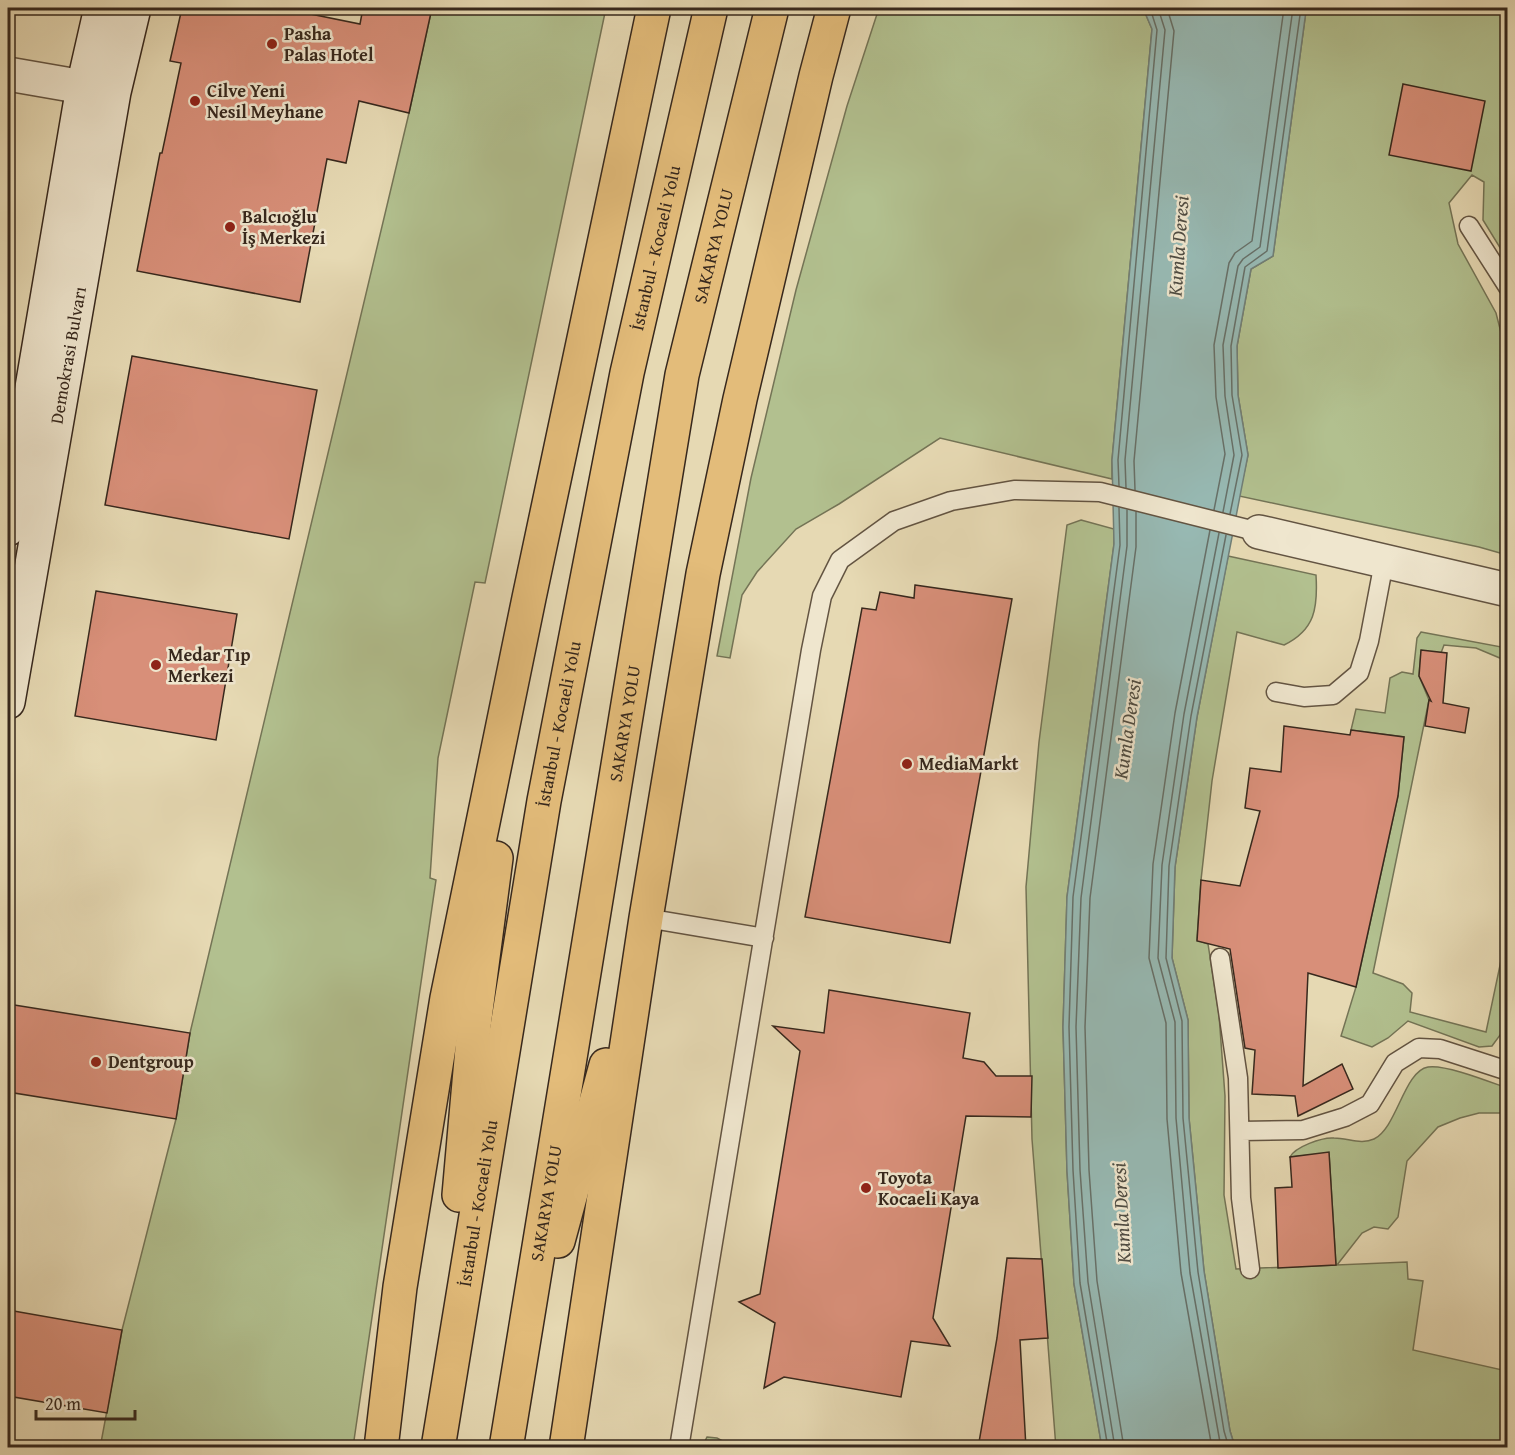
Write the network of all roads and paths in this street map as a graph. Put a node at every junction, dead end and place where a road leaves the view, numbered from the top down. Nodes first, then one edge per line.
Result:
1 (101, 8) edge
2 (134, 8) edge
3 (636, 8) edge
4 (654, 8) edge
5 (711, 8) edge
6 (772, 8) edge
7 (834, 8) edge
8 (850, 8) edge
9 (8, 74) edge
10 (816, 76) junction
11 (98, 90) junction
12 (623, 149) junction
13 (1469, 226) dead end
14 (1508, 287) edge
15 (16, 518) edge
16 (1259, 532) joint
17 (1384, 562) junction
18 (1508, 590) edge
19 (529, 598) junction
20 (1276, 692) dead end
21 (8, 702) edge
22 (646, 918) junction
23 (764, 938) junction
24 (1220, 958) dead end
25 (1508, 1071) edge
26 (1240, 1131) junction
27 (1250, 1269) dead end
28 (508, 1432) edge
29 (381, 1448) edge
30 (437, 1448) edge
31 (566, 1448) edge
32 (679, 1448) edge

1 - 11 main road, Demokrasi Bulvarı
2 - 11 main road, Demokrasi Bulvarı
3 - 12 highway
4 - 12 highway
5 - 30 highway, İstanbul - Kocaeli Yolu
6 - 28 highway, SAKARYA YOLU
7 - 10 highway
8 - 10 highway
9 - 11 main road
10 - 22 highway
11 - 15 main road, Demokrasi Bulvarı
12 - 19 highway
13 - 14 lane
15 - 21 main road, Demokrasi Bulvarı
16 - 17 main road
16 - 23 lane
17 - 18 main road
17 - 20 lane
19 - 29 highway
19 - 30 highway
22 - 23 lane
22 - 28 highway
22 - 31 highway
23 - 32 lane
24 - 26 lane
25 - 26 lane
26 - 27 lane

